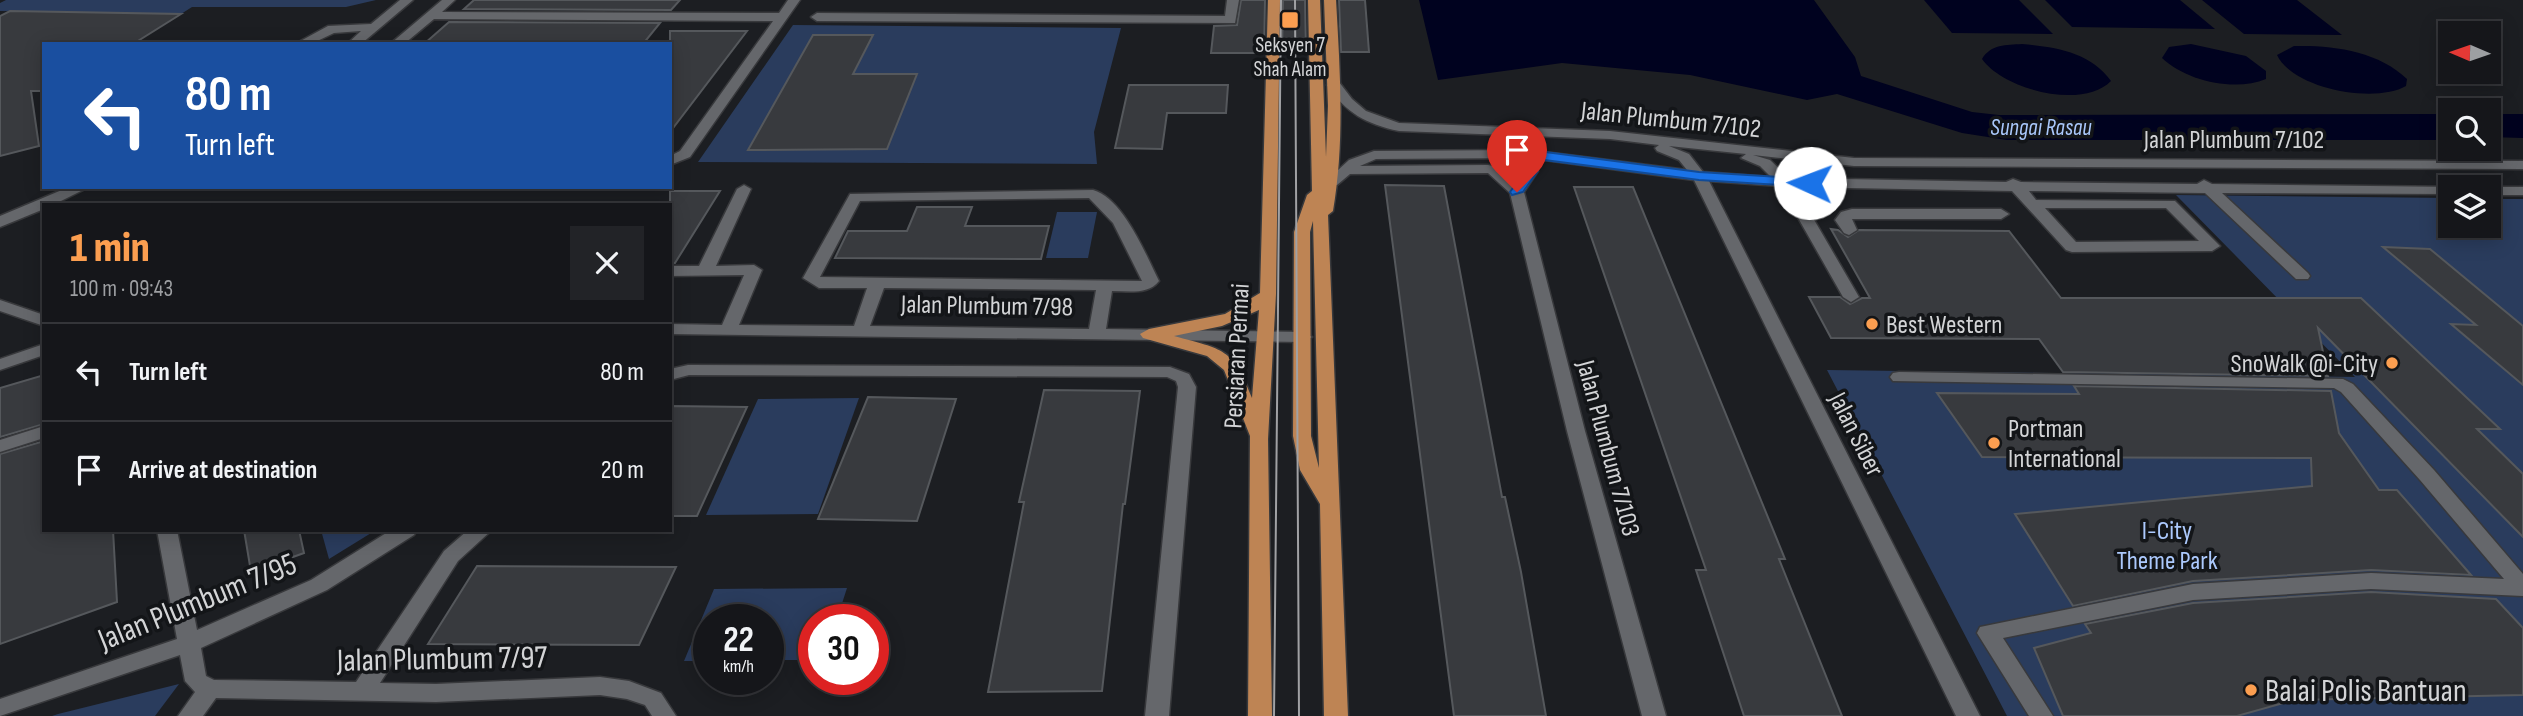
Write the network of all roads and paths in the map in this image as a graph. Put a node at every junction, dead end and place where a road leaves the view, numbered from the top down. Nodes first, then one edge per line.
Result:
1 (407, 0) edge
2 (449, 0) edge
3 (794, 0) edge
4 (828, 0) edge
5 (871, 0) edge
6 (914, 0) edge
7 (1233, 0) edge
8 (1273, 0) edge
9 (1314, 0) edge
10 (1331, 0) edge
11 (431, 15) junction
12 (782, 17) junction
13 (860, 18) junction
14 (905, 18) junction
15 (376, 27) junction
16 (305, 42) edge
17 (356, 42) edge
18 (397, 42) edge
19 (1334, 85) junction
20 (1526, 131) junction
21 (1610, 135) junction
22 (1710, 148) junction
23 (1530, 154) junction
24 (672, 160) edge
25 (1854, 162) junction
26 (2181, 163) junction
27 (1997, 164) junction
28 (2523, 166) edge
29 (1346, 170) junction
30 (1699, 176) junction
31 (1325, 182) junction
32 (1785, 183) junction
33 (1910, 186) junction
34 (2017, 187) junction
35 (2208, 188) junction
36 (77, 189) edge
37 (744, 189) dead end
38 (2438, 190) edge
39 (2501, 191) edge
40 (2523, 191) edge
41 (1517, 192) junction
42 (45, 203) edge
43 (42, 204) edge
44 (2033, 204) junction
45 (1931, 214) junction
46 (2001, 214) dead end
47 (0, 222) edge
48 (1849, 230) dead end
49 (672, 271) edge
50 (705, 271) junction
51 (2302, 276) dead end
52 (877, 284) junction
53 (1105, 286) junction
54 (1268, 293) junction
55 (1851, 298) dead end
56 (0, 305) edge
57 (42, 320) edge
58 (672, 329) edge
59 (729, 329) junction
60 (861, 329) junction
61 (1097, 333) junction
62 (1149, 334) junction
63 (1266, 336) junction
64 (1303, 337) junction
65 (42, 350) edge
66 (0, 365) edge
67 (672, 374) edge
68 (1899, 377) dead end
69 (42, 433) edge
70 (1259, 439) junction
71 (0, 446) edge
72 (1328, 500) junction
73 (167, 532) edge
74 (405, 532) edge
75 (480, 532) edge
76 (2523, 588) edge
77 (190, 643) junction
78 (210, 689) junction
79 (360, 692) junction
80 (0, 708) edge
81 (190, 716) edge
82 (664, 716) edge
83 (1157, 716) edge
84 (1260, 716) edge
85 (1336, 716) edge
86 (1654, 716) edge
87 (1968, 716) edge
88 (2041, 716) edge

1 - 15 street
2 - 11 street
3 - 12 street
4 - 13 street
5 - 13 street
6 - 14 street
7 - 14 street
8 - 54 main road, Persiaran Permai
9 - 31 main road
10 - 19 main road
11 - 12 street
11 - 18 street
12 - 24 street
13 - 14 street
15 - 16 street
15 - 17 street
19 - 20 street, Jalan Plumbum 7/102
19 - 31 main road
20 - 21 street, Jalan Plumbum 7/102
20 - 23 street
21 - 22 street, Jalan Plumbum 7/102
21 - 30 street
22 - 25 street, Jalan Plumbum 7/102
22 - 32 street
23 - 29 street, Jalan Plumbum 7/102
23 - 30 street, Jalan Plumbum 7/102
23 - 41 street
25 - 27 street, Jalan Plumbum 7/102
25 - 32 street
26 - 27 street, Jalan Plumbum 7/102
26 - 28 street, Jalan Plumbum 7/102
26 - 35 street
27 - 34 street
29 - 31 street, Jalan Plumbum 7/102
29 - 41 street
30 - 32 street, Jalan Plumbum 7/102
30 - 87 street, Jalan Siber
31 - 64 main road
31 - 72 main road
32 - 33 street, Jalan Plumbum 7/102
32 - 55 street
33 - 34 street, Jalan Plumbum 7/102
33 - 45 street
34 - 35 street, Jalan Plumbum 7/102
34 - 44 street
35 - 38 street, Jalan Plumbum 7/102
35 - 51 street
36 - 42 street
37 - 50 street
39 - 40 street
41 - 86 street, Jalan Plumbum 7/103
43 - 47 street
44 - 44 street
45 - 46 street
45 - 48 street
49 - 50 street
50 - 59 street
52 - 53 street
52 - 53 street
52 - 60 street
53 - 61 street
54 - 62 main road
54 - 63 main road, Persiaran Permai
56 - 57 street
58 - 59 street, Jalan Plumbum 7/98
59 - 60 street, Jalan Plumbum 7/98
60 - 61 street, Jalan Plumbum 7/98
61 - 62 street, Jalan Plumbum 7/98
62 - 63 street, Jalan Plumbum 7/98
62 - 70 main road
63 - 64 street, Jalan Plumbum 7/98
63 - 70 main road, Persiaran Permai
64 - 72 main road
65 - 66 street
67 - 83 street
68 - 76 street
69 - 71 street
70 - 84 main road, Persiaran Permai
72 - 85 main road
73 - 77 street
74 - 77 street, Jalan Plumbum 7/95
75 - 79 street
76 - 88 street
77 - 78 street
77 - 80 street, Jalan Plumbum 7/95
78 - 79 street, Jalan Plumbum 7/97
78 - 81 street
79 - 82 street, Jalan Plumbum 7/97

